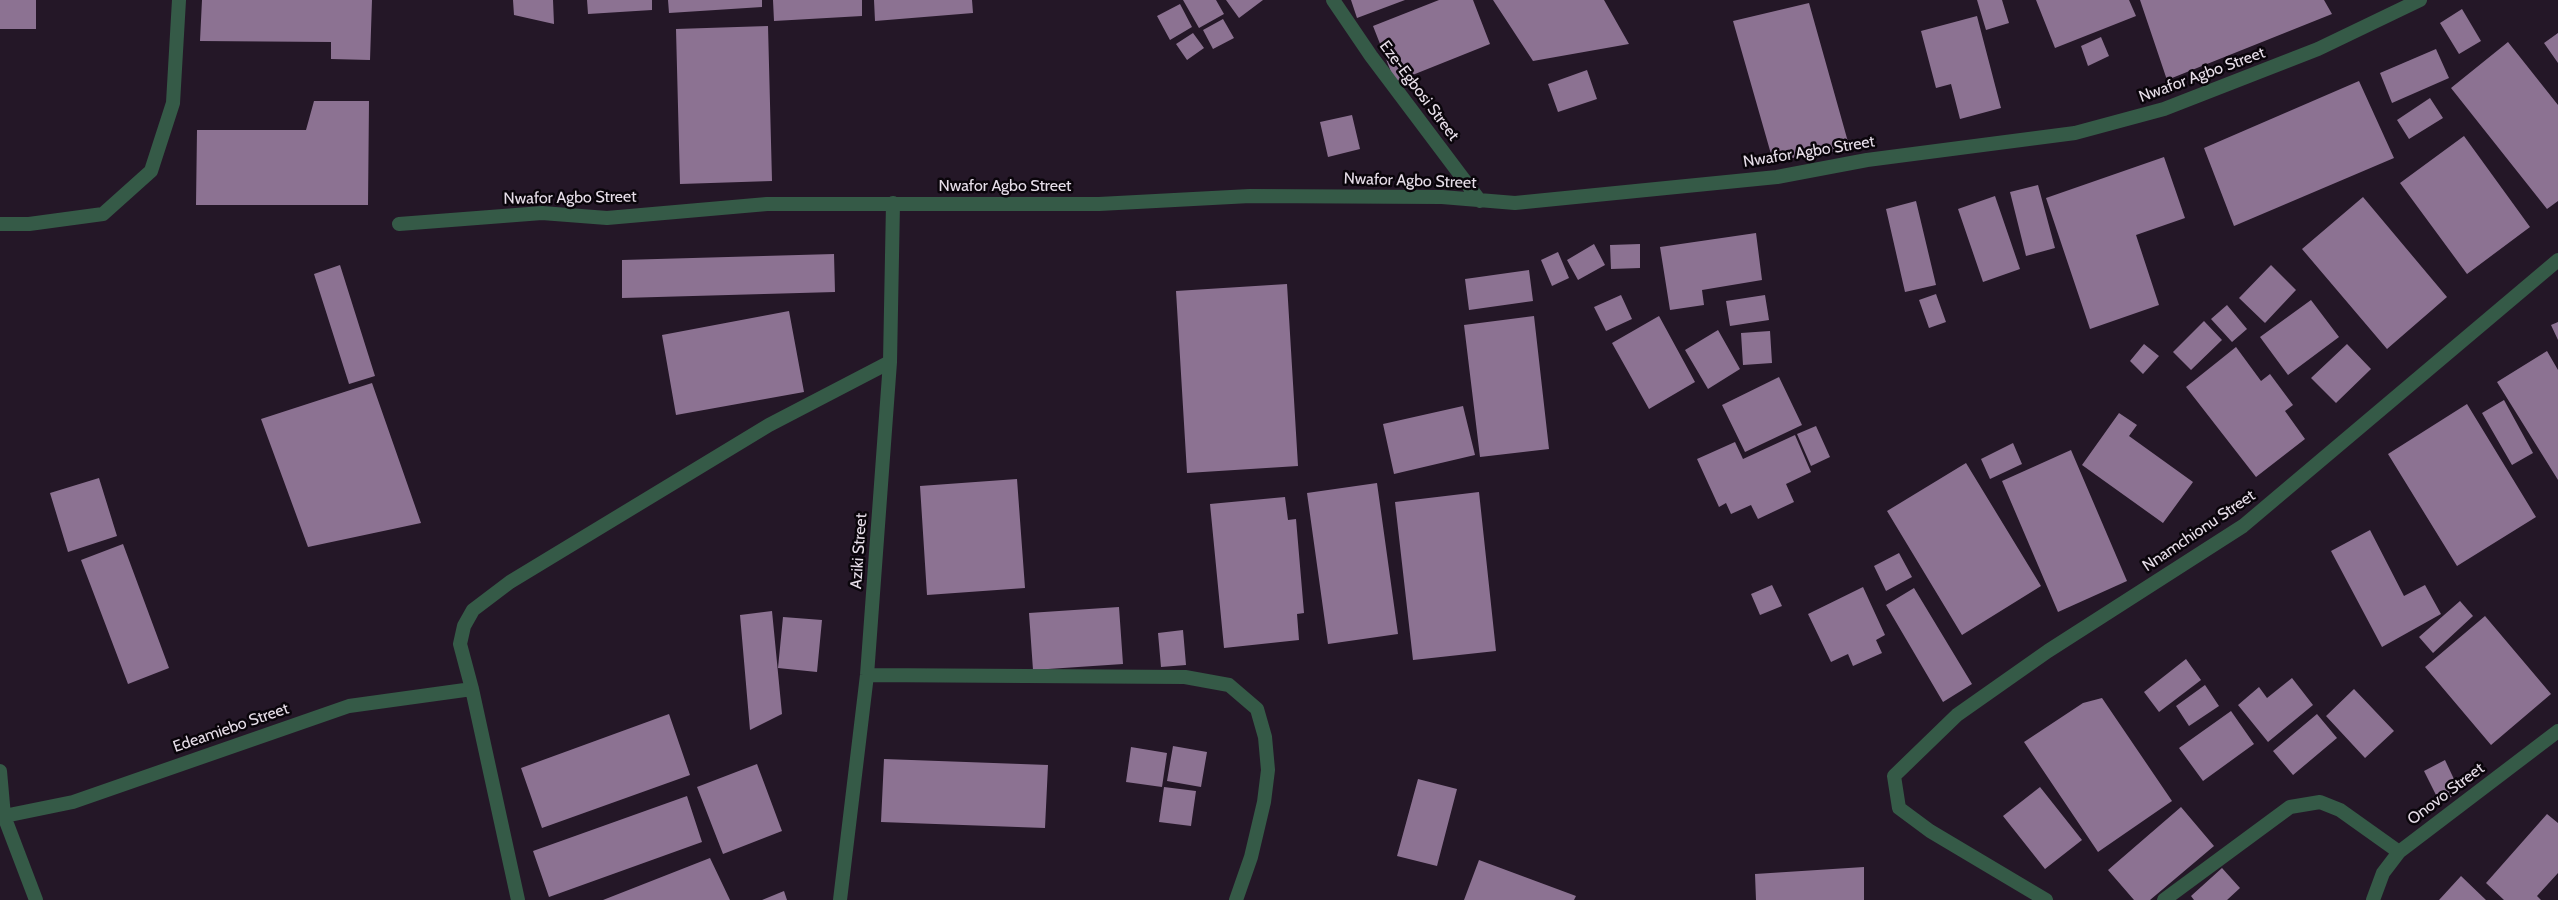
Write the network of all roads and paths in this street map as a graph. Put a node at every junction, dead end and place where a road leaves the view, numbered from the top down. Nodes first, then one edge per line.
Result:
1 (178, 0) edge
2 (1333, 0) edge
3 (2420, 0) edge
4 (1480, 201) junction
5 (893, 203) junction
6 (0, 224) edge
7 (400, 224) dead end
8 (2558, 260) edge
9 (890, 362) junction
10 (867, 675) junction
11 (472, 689) junction
12 (2558, 731) edge
13 (0, 771) edge
14 (2, 816) edge
15 (2398, 852) junction
16 (36, 900) edge
17 (518, 900) edge
18 (840, 900) edge
19 (1236, 900) edge
20 (2046, 900) edge
21 (2164, 900) edge
22 (2373, 900) edge

1 - 6 street
2 - 4 street, Eze-Egbosi Street
3 - 4 street, Nwafor Agbo Street
4 - 5 street, Nwafor Agbo Street
5 - 7 street, Nwafor Agbo Street
5 - 9 street, Aziki Street
8 - 20 street, Nnamchionu Street
9 - 10 street, Aziki Street
9 - 11 street
10 - 18 street, Aziki Street
10 - 19 street
11 - 14 street, Edeamiebo Street
11 - 17 street
12 - 15 street, Onovo Street
13 - 14 street
14 - 16 street
15 - 21 street
15 - 22 street, Onovo Street

